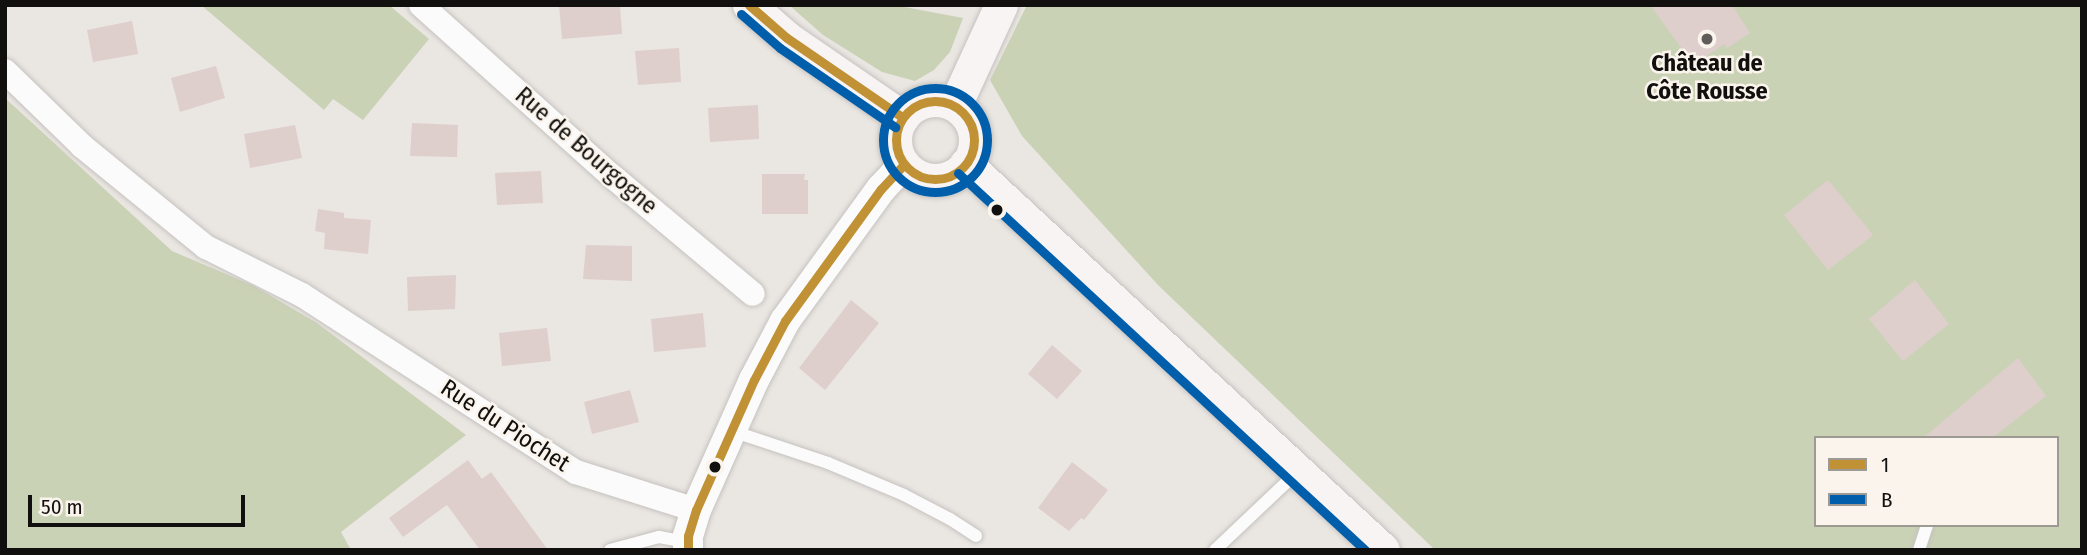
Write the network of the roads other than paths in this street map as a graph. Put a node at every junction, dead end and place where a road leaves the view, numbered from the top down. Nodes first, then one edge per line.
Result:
1 (421, 5) edge
2 (749, 5) edge
3 (1000, 5) edge
4 (5, 71) edge
5 (955, 105) junction
6 (902, 117) junction
7 (904, 164) junction
8 (966, 164) junction
9 (753, 295) dead end
10 (732, 431) junction
11 (1298, 471) junction
12 (696, 510) junction
13 (1926, 527) edge
14 (976, 536) dead end
15 (688, 546) edge
16 (610, 550) edge
17 (1215, 550) edge
18 (1383, 550) edge
19 (1919, 550) edge

1 - 9 street, Rue de Bourgogne
2 - 6 main road
3 - 5 main road
4 - 12 street, Rue du Piochet
5 - 6 main road
5 - 8 main road
6 - 7 main road
7 - 8 main road
7 - 10 street
8 - 11 main road
10 - 12 street
10 - 14 lane
11 - 17 lane
11 - 18 main road
12 - 15 street
13 - 19 lane
15 - 16 lane

